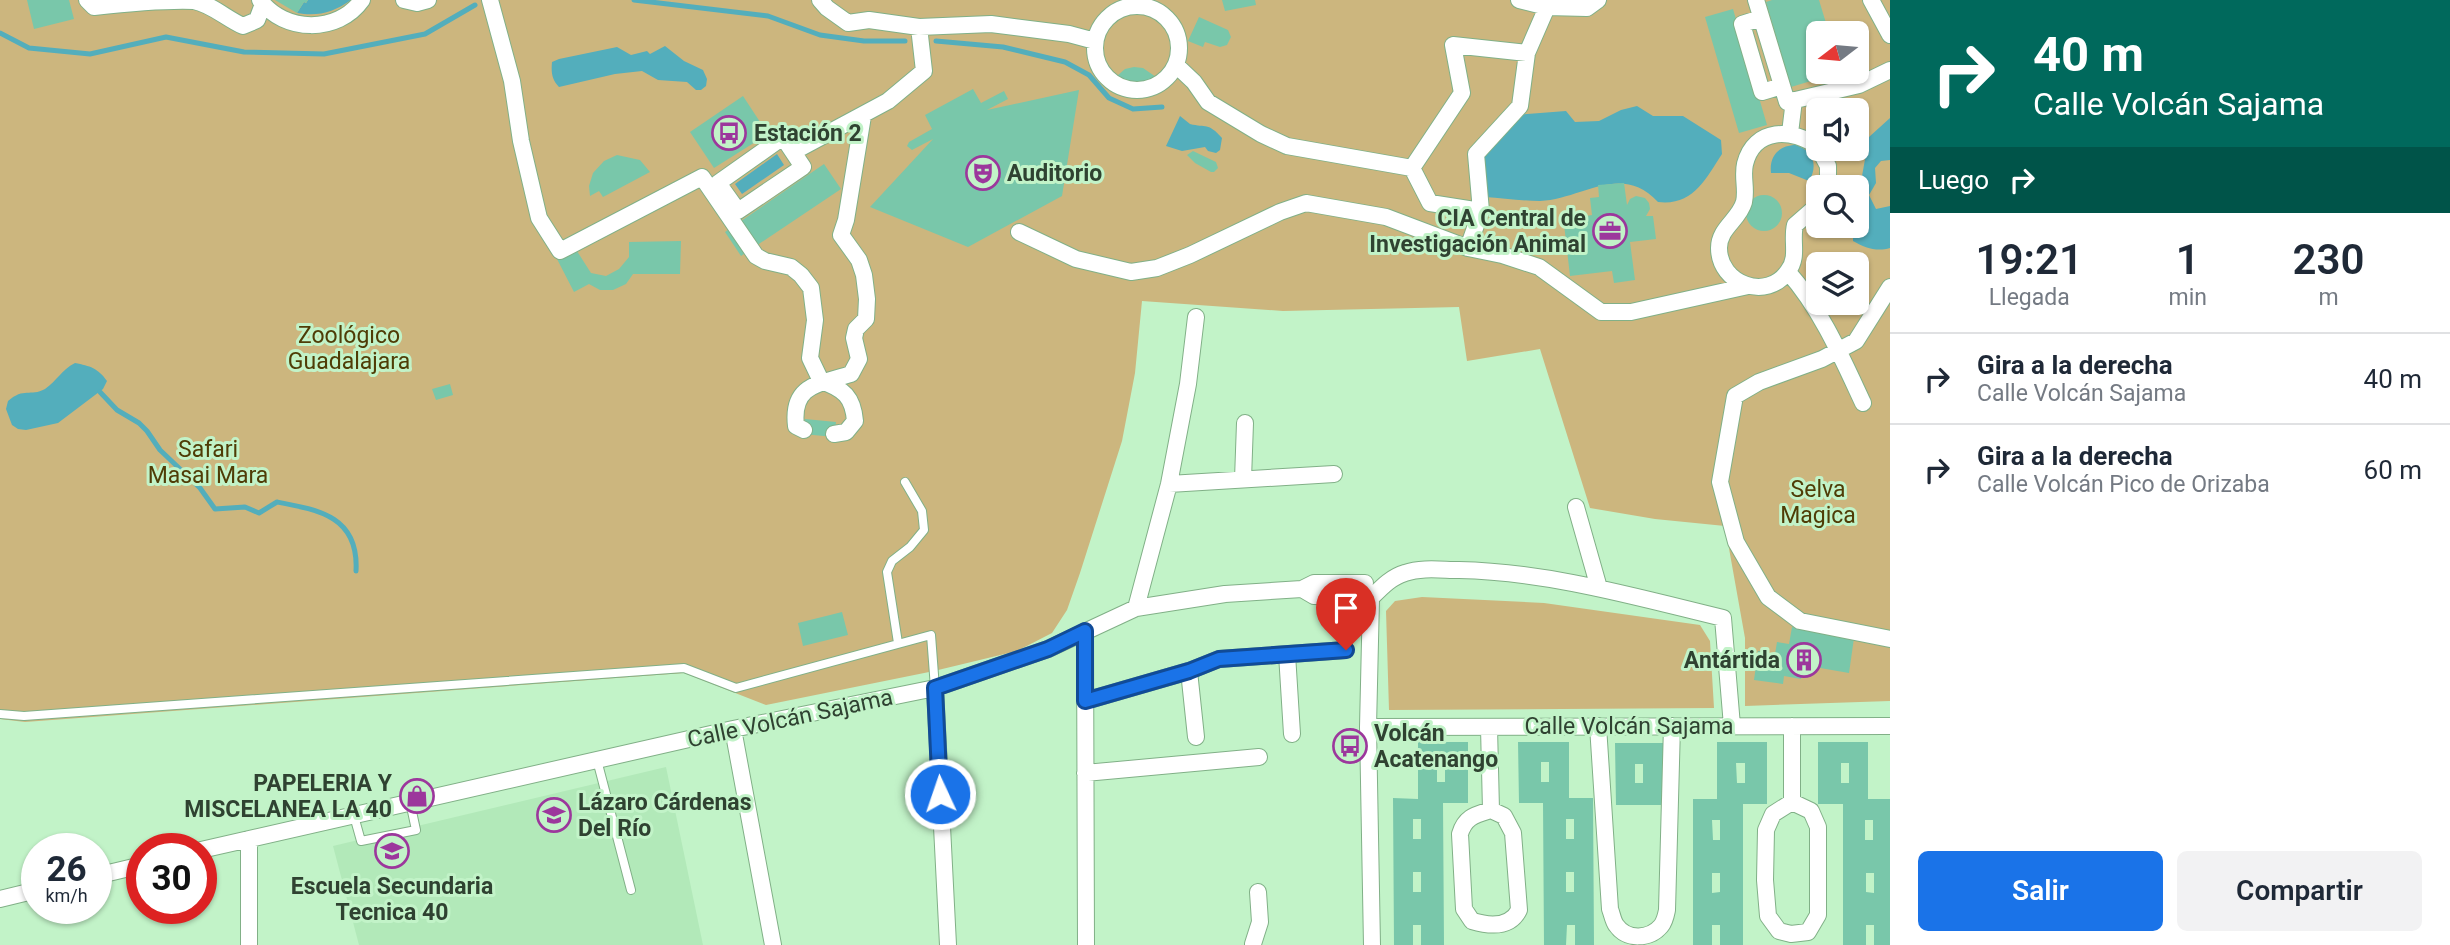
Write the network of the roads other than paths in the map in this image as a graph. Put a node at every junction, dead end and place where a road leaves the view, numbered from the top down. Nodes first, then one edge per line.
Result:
1 (87, 0) edge
2 (362, 0) edge
3 (404, 0) edge
4 (428, 0) edge
5 (490, 0) edge
6 (820, 0) edge
7 (1167, 0) edge
8 (1519, 0) edge
9 (1598, 0) edge
10 (1756, 0) edge
11 (1871, 0) edge
12 (262, 2) edge
13 (1144, 3) edge
14 (1547, 7) junction
15 (919, 27) junction
16 (1174, 27) junction
17 (1890, 35) edge
18 (1095, 41) junction
19 (1527, 53) junction
20 (1175, 65) junction
21 (1890, 70) edge
22 (1794, 100) junction
23 (863, 116) junction
24 (1790, 134) junction
25 (1806, 138) edge
26 (793, 152) junction
27 (1412, 168) junction
28 (724, 200) junction
29 (1481, 211) junction
30 (1806, 215) edge
31 (1019, 232) dead end
32 (1468, 248) junction
33 (1788, 272) junction
34 (1748, 286) junction
35 (1890, 287) edge
36 (1196, 317) dead end
37 (1838, 351) junction
38 (821, 381) junction
39 (1863, 403) dead end
40 (1245, 423) dead end
41 (804, 430) dead end
42 (834, 434) dead end
43 (1334, 474) dead end
44 (1243, 480) junction
45 (905, 482) dead end
46 (1169, 484) junction
47 (1576, 507) dead end
48 (1599, 588) junction
49 (1372, 590) junction
50 (1136, 608) junction
51 (1085, 631) junction
52 (1890, 639) edge
53 (898, 643) junction
54 (1346, 650) dead end
55 (1286, 654) junction
56 (1189, 671) junction
57 (935, 688) junction
58 (1085, 701) junction
59 (0, 714) edge
60 (1598, 726) junction
61 (1672, 726) junction
62 (1732, 726) junction
63 (1792, 726) junction
64 (1890, 726) edge
65 (1368, 727) junction
66 (1489, 727) junction
67 (733, 729) junction
68 (1292, 734) dead end
69 (1196, 737) dead end
70 (1259, 757) dead end
71 (597, 760) junction
72 (1086, 773) junction
73 (410, 802) junction
74 (1792, 802) junction
75 (1491, 810) junction
76 (354, 816) junction
77 (249, 839) junction
78 (217, 846) edge
79 (631, 890) dead end
80 (1258, 892) dead end
81 (21, 894) edge
82 (0, 899) edge
83 (1253, 944) edge
84 (249, 945) edge
85 (774, 945) edge
86 (948, 945) edge
87 (1086, 945) edge
88 (1236, 945) edge
89 (1372, 945) edge

1 - 12 street
2 - 12 street
3 - 4 street
5 - 28 street
6 - 15 street
7 - 16 street
8 - 14 street
9 - 14 street
10 - 22 street
11 - 17 street
13 - 16 street
13 - 18 street
14 - 19 street
15 - 18 street
15 - 23 street
16 - 20 street
18 - 20 street
19 - 27 street
19 - 29 street
20 - 27 street
21 - 22 street
22 - 24 street
23 - 26 street
23 - 38 street
24 - 25 street
24 - 34 street
26 - 28 street
26 - 28 street
27 - 29 street
28 - 38 street
29 - 32 street
30 - 33 street
31 - 32 street
32 - 34 street
33 - 34 street
33 - 37 street
35 - 37 street
36 - 46 street
37 - 39 street
37 - 52 street
38 - 41 street
38 - 42 street
40 - 44 street
43 - 44 street
44 - 46 street
45 - 53 lane
46 - 50 street
47 - 48 street
48 - 49 street
48 - 62 street
49 - 50 street, Calle Volcán Sajama
49 - 65 street
50 - 51 street, Calle Volcán Sajama
51 - 57 street, Calle Volcán Sajama
51 - 58 street
53 - 57 lane
53 - 59 lane
54 - 55 street
55 - 56 street
55 - 68 street
56 - 58 street
56 - 69 street
57 - 67 street, Calle Volcán Sajama
57 - 86 street
58 - 72 street
60 - 61 street, Calle Volcán Sajama
60 - 61 street
60 - 66 street, Calle Volcán Sajama
61 - 62 street, Calle Volcán Sajama
62 - 63 street, Calle Volcán Sajama
63 - 64 street, Calle Volcán Sajama
63 - 74 street
65 - 66 street, Calle Volcán Sajama
65 - 89 street
66 - 75 street
67 - 71 street, Calle Volcán Sajama
67 - 85 street
70 - 72 street
71 - 73 street, Calle Volcán Sajama
71 - 79 lane
72 - 87 street
73 - 76 street, Calle Volcán Sajama
73 - 76 lane
74 - 74 street
75 - 75 street
76 - 77 street, Calle Volcán Sajama
77 - 78 street, Calle Volcán Sajama
77 - 84 street
80 - 83 street
81 - 82 street
83 - 88 street

